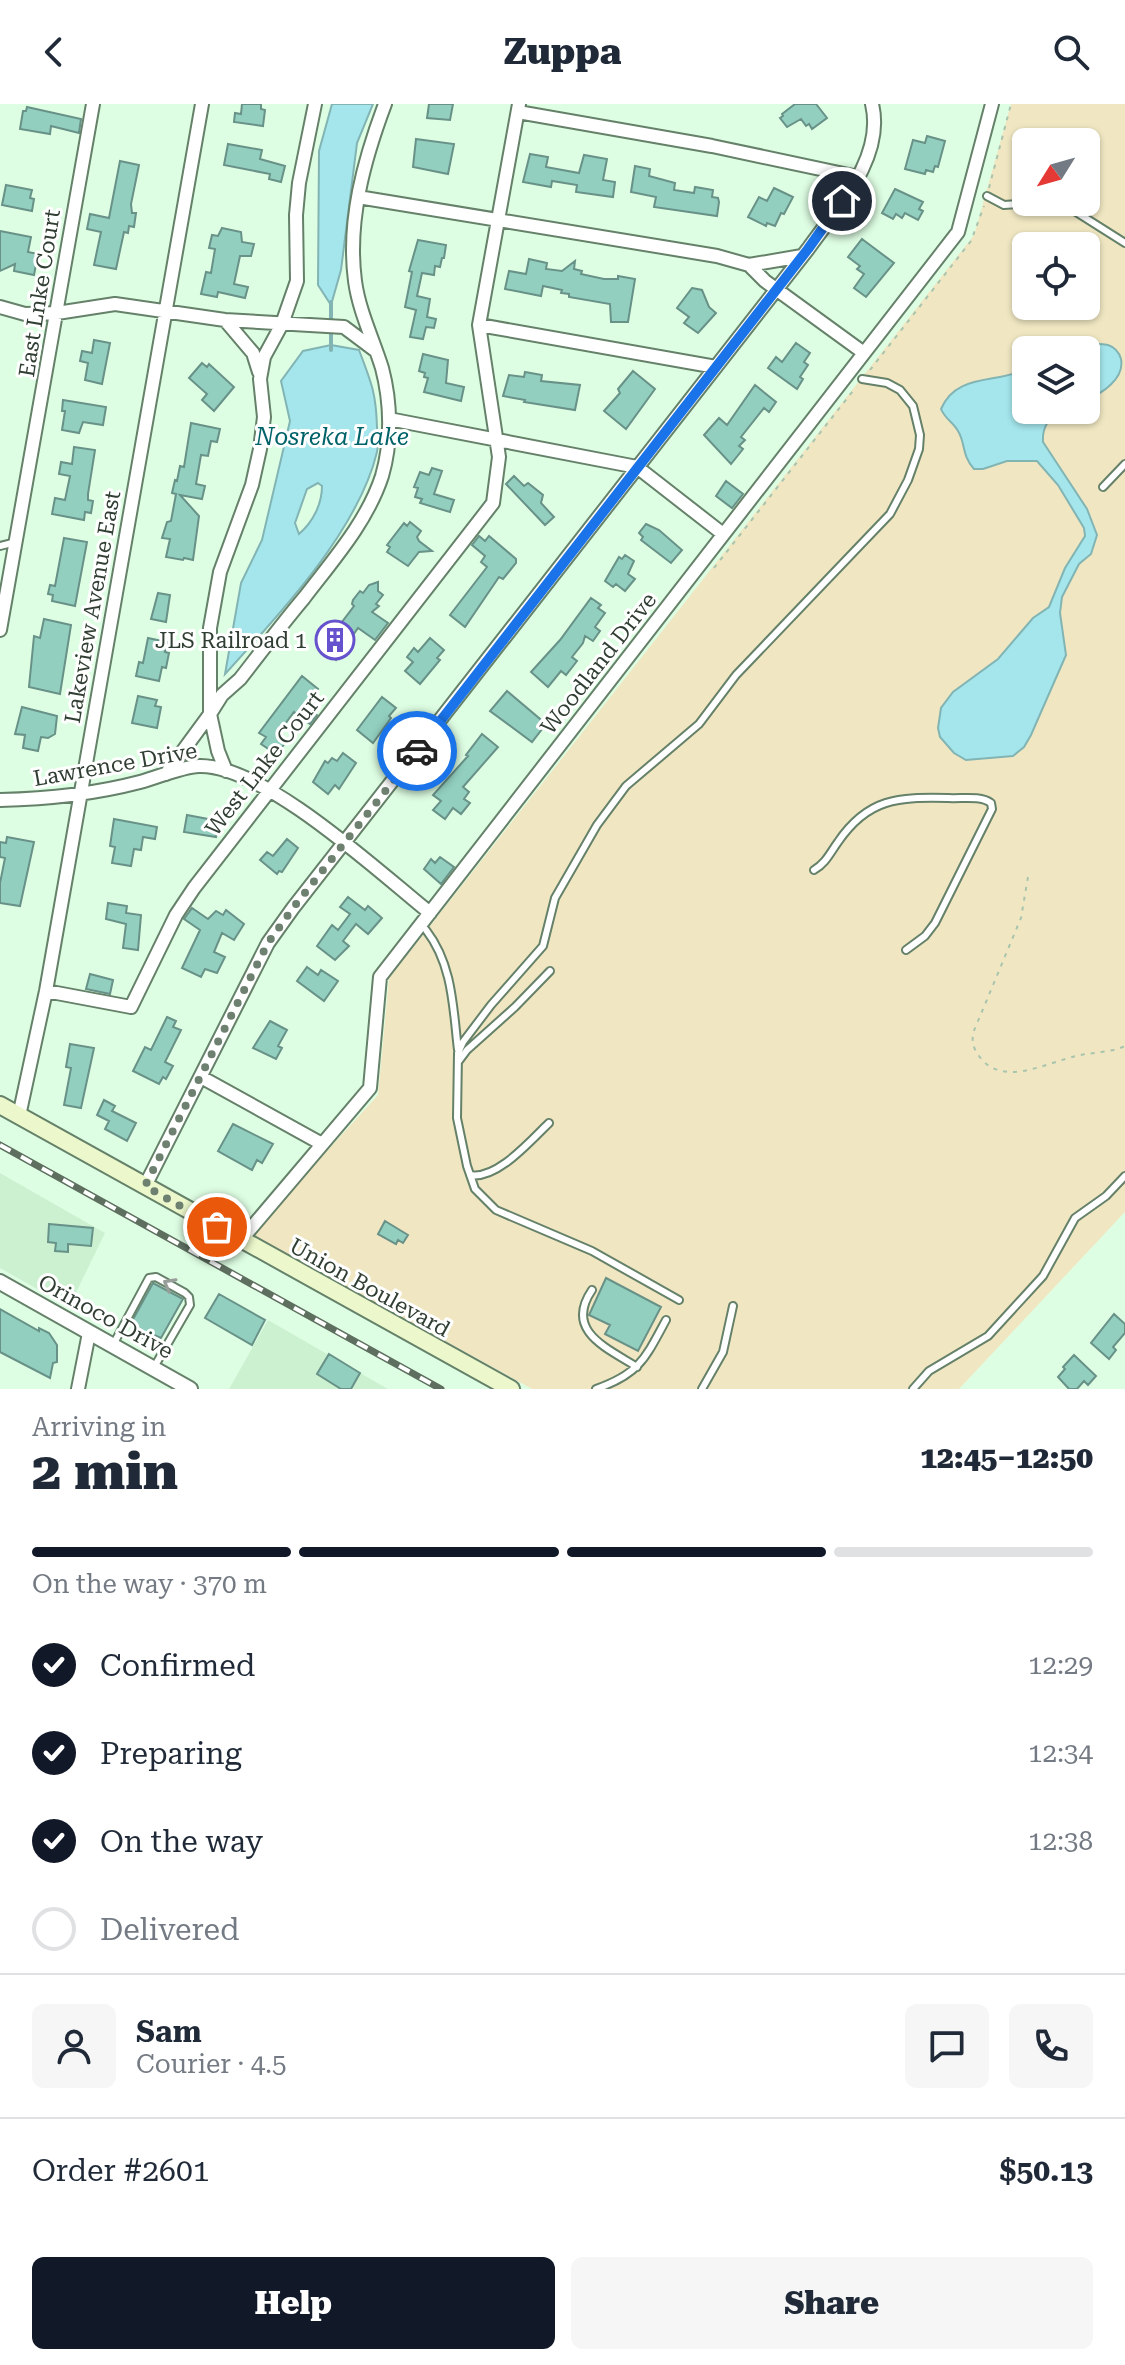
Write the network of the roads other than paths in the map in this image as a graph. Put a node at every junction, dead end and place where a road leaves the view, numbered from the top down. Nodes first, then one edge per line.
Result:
1 (93, 104) edge
2 (202, 104) edge
3 (315, 104) edge
4 (385, 104) edge
5 (872, 104) edge
6 (992, 104) edge
7 (518, 108) edge
8 (858, 177) junction
9 (987, 196) dead end
10 (358, 197) junction
11 (1012, 204) edge
12 (1082, 216) edge
13 (498, 219) junction
14 (1125, 243) edge
15 (802, 256) junction
16 (749, 265) junction
17 (776, 289) junction
18 (0, 307) edge
19 (362, 307) junction
20 (164, 310) junction
21 (57, 313) junction
22 (225, 320) junction
23 (282, 324) junction
24 (479, 325) junction
25 (344, 327) junction
26 (376, 351) junction
27 (864, 353) junction
28 (716, 367) junction
29 (260, 379) junction
30 (862, 379) dead end
31 (389, 419) junction
32 (497, 438) junction
33 (1125, 464) edge
34 (637, 467) junction
35 (1103, 487) dead end
36 (723, 534) junction
37 (16, 542) junction
38 (0, 546) edge
39 (0, 630) edge
40 (210, 714) junction
41 (226, 771) junction
42 (166, 774) junction
43 (268, 790) junction
44 (79, 794) junction
45 (0, 800) edge
46 (345, 845) junction
47 (814, 870) dead end
48 (430, 913) junction
49 (426, 930) dead end
50 (906, 950) dead end
51 (550, 971) dead end
52 (46, 991) junction
53 (458, 1053) junction
54 (458, 1062) junction
55 (201, 1077) junction
56 (0, 1105) edge
57 (19, 1116) junction
58 (549, 1123) dead end
59 (322, 1144) junction
60 (470, 1175) junction
61 (1125, 1176) edge
62 (145, 1186) junction
63 (241, 1240) junction
64 (0, 1282) edge
65 (592, 1290) dead end
66 (679, 1300) dead end
67 (733, 1306) dead end
68 (666, 1320) dead end
69 (89, 1333) junction
70 (113, 1346) junction
71 (637, 1367) junction
72 (153, 1369) junction
73 (78, 1389) edge
74 (190, 1389) edge
75 (511, 1389) edge
76 (596, 1389) edge
77 (702, 1389) edge
78 (913, 1389) edge

1 - 21 street, East Lnke Court
2 - 20 street, Lakeview Avenue East
3 - 23 street
4 - 10 street
5 - 8 street
6 - 27 street, Woodland Drive
7 - 8 street
7 - 13 street
8 - 15 street
9 - 11 lane
10 - 13 street
10 - 19 street
12 - 14 lane
13 - 16 street
13 - 24 street, West Lnke Court
15 - 16 street
15 - 17 street
16 - 17 street
17 - 27 street
17 - 28 street
18 - 21 street
19 - 25 street
19 - 26 street
20 - 21 street
20 - 22 street
20 - 44 street, Lakeview Avenue East
21 - 37 street, East Lnke Court
22 - 23 street
22 - 29 street
23 - 25 street
23 - 29 street
24 - 28 street
24 - 32 street, West Lnke Court
25 - 26 street
26 - 31 street
27 - 36 street, Woodland Drive
28 - 34 street
29 - 40 street
30 - 53 lane
31 - 32 street
31 - 40 street
32 - 34 street
32 - 43 street, West Lnke Court
33 - 35 lane
34 - 36 street
34 - 46 street
36 - 48 street, Woodland Drive
37 - 38 lane
37 - 39 street, East Lnke Court
40 - 41 street
40 - 42 street
41 - 42 street, Lawrence Drive
41 - 43 street, Lawrence Drive
42 - 44 street, Lawrence Drive
43 - 46 street, Lawrence Drive
43 - 52 street, West Lnke Court
44 - 45 street, Lawrence Drive
44 - 52 street, Lakeview Avenue East
46 - 48 street, Lawrence Drive
46 - 55 street
47 - 50 lane
48 - 59 street, Woodland Drive
49 - 53 lane
51 - 54 lane
52 - 57 street, Lakeview Avenue East
53 - 54 lane
54 - 60 lane
55 - 59 street
55 - 62 street
56 - 57 main road, Union Boulevard
57 - 62 main road, Union Boulevard
58 - 60 lane
59 - 63 street, Woodland Drive
60 - 66 lane
61 - 78 lane
62 - 63 main road, Union Boulevard
63 - 75 main road, Union Boulevard
64 - 69 street, Orinoco Drive
65 - 71 lane
67 - 77 lane
68 - 71 lane
69 - 70 street, Orinoco Drive
69 - 73 street
70 - 72 street, Orinoco Drive
72 -> 70 lane
71 - 76 lane
72 - 74 street, Orinoco Drive

